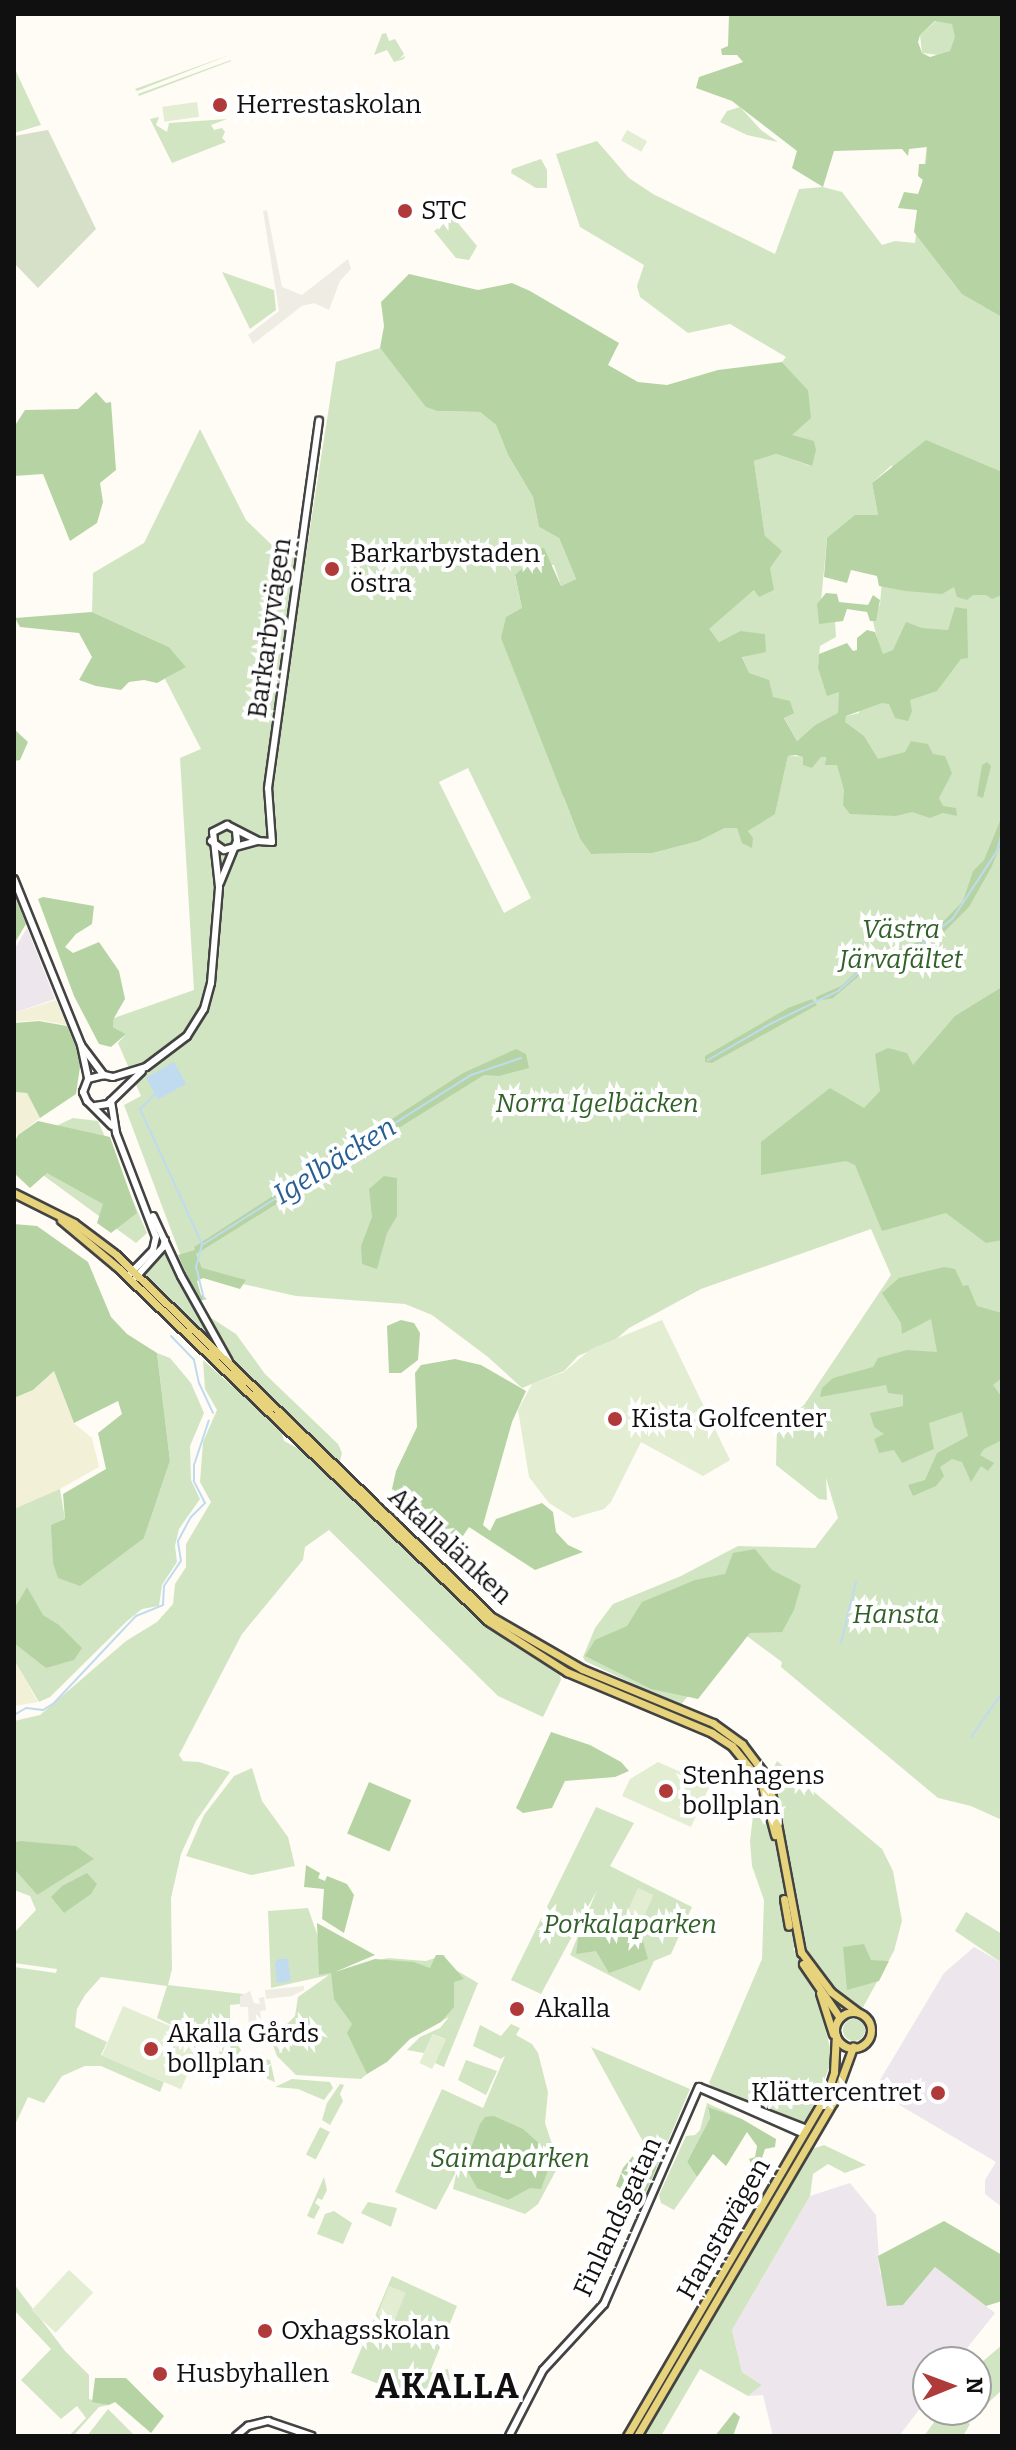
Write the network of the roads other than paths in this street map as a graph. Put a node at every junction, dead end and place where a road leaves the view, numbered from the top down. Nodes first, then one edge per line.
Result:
1 (319, 421) dead end
2 (235, 830) junction
3 (211, 841) junction
4 (258, 841) junction
5 (232, 848) junction
6 (14, 878) edge
7 (219, 887) junction
8 (81, 1045) junction
9 (146, 1067) junction
10 (106, 1076) junction
11 (88, 1079) junction
12 (112, 1100) junction
13 (95, 1106) junction
14 (116, 1133) junction
15 (14, 1193) edge
16 (145, 1203) junction
17 (165, 1240) junction
18 (132, 1276) junction
19 (235, 1372) junction
20 (818, 1987) junction
21 (859, 2013) junction
22 (840, 2018) junction
23 (836, 2036) junction
24 (853, 2047) junction
25 (836, 2048) junction
26 (805, 2131) junction
27 (814, 2135) junction
28 (236, 2436) edge
29 (312, 2436) edge
30 (509, 2436) edge
31 (627, 2436) edge
32 (637, 2436) edge

1 - 4 street, Barkarbyvägen
2 - 3 street
2 - 4 street
2 - 5 street
3 - 5 street
3 - 7 street
4 - 5 street
5 - 7 street
6 - 8 street
7 - 9 street
8 - 10 street
8 - 11 street
9 - 10 street
9 - 12 street
10 - 11 street
10 - 12 street
11 - 13 street
12 - 13 street
12 - 14 street
13 - 14 street
14 - 16 street
15 - 18 main road, Akallalänken
16 - 17 street
16 - 18 street
17 - 18 street
17 - 19 street
18 - 19 main road, Akallalänken
18 - 20 main road, Akallalänken
19 - 21 main road, Akallalänken
20 - 22 main road, Akallalänken
20 - 25 main road
21 - 22 main road
21 - 24 main road
22 - 23 main road
23 - 24 main road
23 - 25 main road, Hanstavägen
24 - 27 main road, Hanstavägen
25 - 26 main road, Hanstavägen
26 - 27 main road
26 - 30 street, Finlandsgatan
26 - 31 main road, Hanstavägen
27 - 32 main road, Hanstavägen
28 - 29 street

